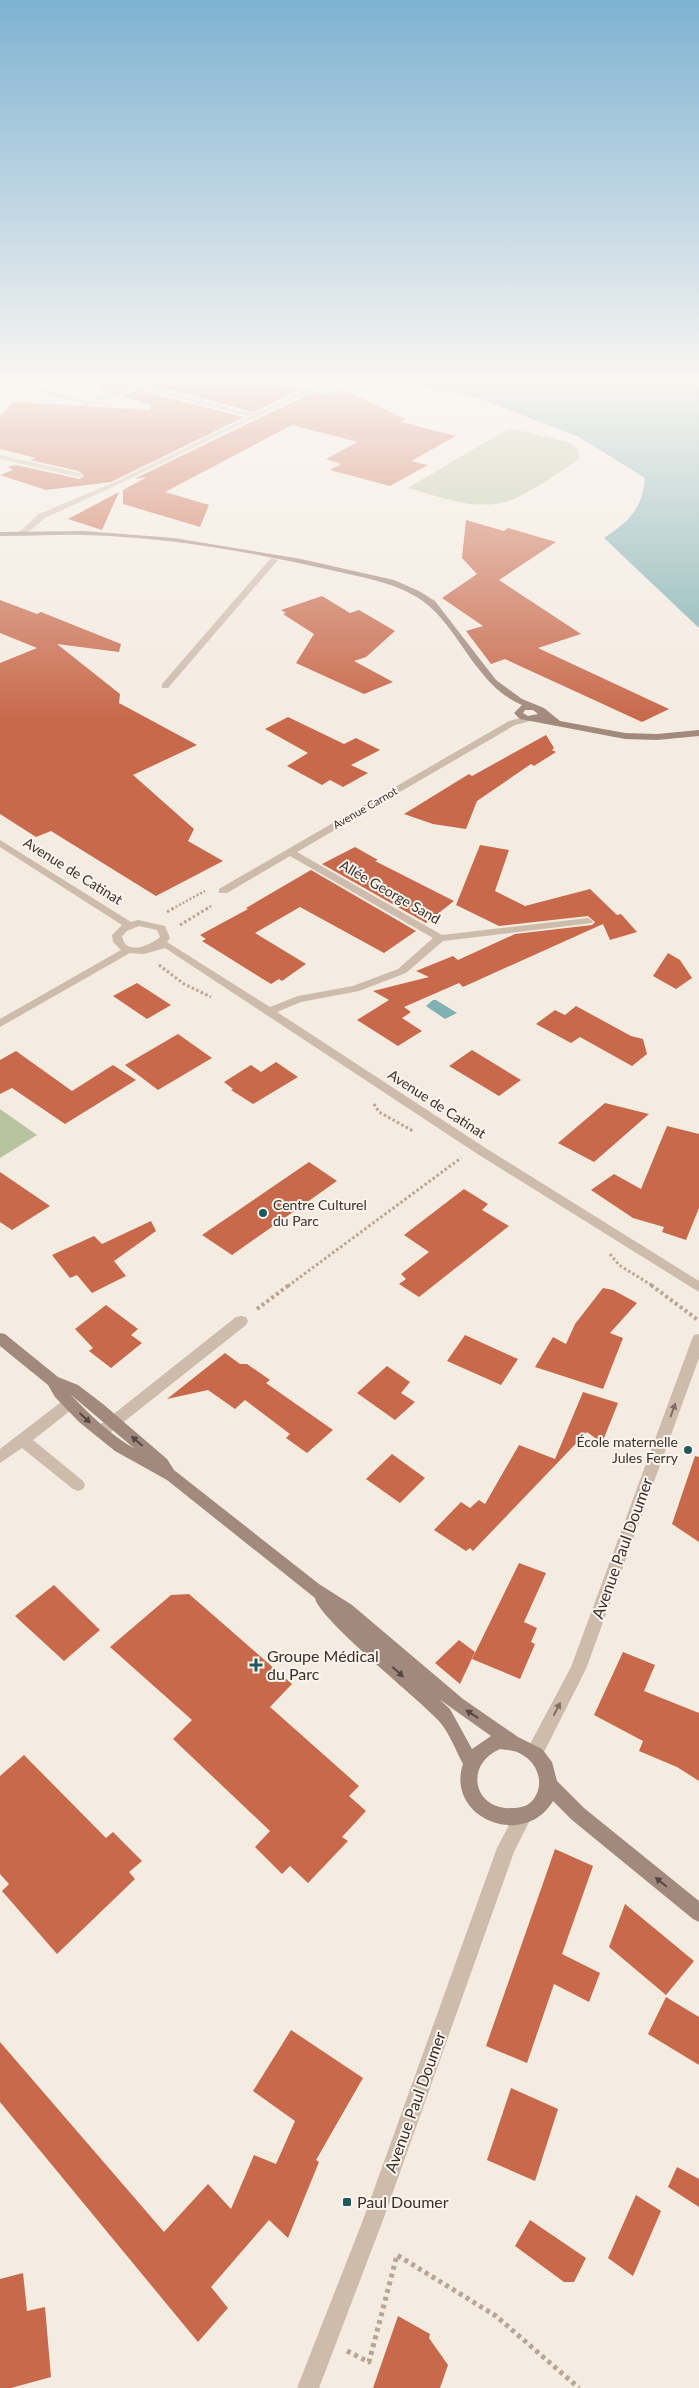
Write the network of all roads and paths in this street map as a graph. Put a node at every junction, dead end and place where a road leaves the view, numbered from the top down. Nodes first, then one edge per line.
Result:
1 (86, 495) edge
2 (0, 534) edge
3 (21, 534) junction
4 (274, 560) junction
5 (165, 686) dead end
6 (537, 709) junction
7 (518, 711) junction
8 (530, 719) junction
9 (566, 724) junction
10 (508, 726) junction
11 (699, 733) edge
12 (0, 843) edge
13 (290, 852) junction
14 (222, 891) junction
15 (588, 920) dead end
16 (151, 924) junction
17 (129, 925) junction
18 (163, 938) junction
19 (440, 938) junction
20 (128, 950) junction
21 (269, 1012) junction
22 (0, 1024) edge
23 (475, 1146) junction
24 (699, 1287) edge
25 (241, 1321) joint
26 (0, 1338) edge
27 (699, 1339) edge
28 (53, 1381) junction
29 (70, 1404) junction
30 (115, 1422) junction
31 (101, 1432) junction
32 (23, 1440) junction
33 (0, 1457) edge
34 (172, 1476) junction
35 (78, 1485) dead end
36 (314, 1589) junction
37 (512, 1741) junction
38 (535, 1752) junction
39 (471, 1762) junction
40 (549, 1785) junction
41 (523, 1816) junction
42 (699, 1913) edge
43 (326, 2341) junction
44 (308, 2388) edge
45 (579, 2388) edge

1 - 3 street
2 - 3 street
3 - 4 street
3 - 6 street
4 - 5 street
4 - 7 street
6 - 7 street
6 - 8 street
6 - 9 street
7 - 8 street
7 - 10 street, Avenue Carnot
8 - 9 street
8 - 10 street, Avenue Carnot
9 - 11 street
10 - 13 street, Avenue Carnot
12 - 17 street, Avenue de Catinat
13 - 14 street, Avenue Carnot
13 - 19 street, Allée George Sand
14 - 16 path
14 - 18 path
15 - 19 street
16 - 17 street
16 - 18 street, Avenue de Catinat
17 - 20 street
18 - 20 street
18 - 21 street, Avenue de Catinat
19 - 21 street, Allée George Sand
20 - 22 street
21 - 23 street, Avenue de Catinat
23 - 24 street, Avenue de Catinat
23 - 25 path
25 - 30 street
26 - 28 street
38 -> 27 street, Avenue Paul Doumer
28 - 29 street
28 - 30 street
29 -> 31 street
29 - 32 street
30 - 31 street
34 -> 30 street
31 - 34 street
32 - 33 street
32 - 35 street
34 - 36 street
37 -> 36 street
36 -> 39 street
37 - 38 street
37 - 39 street
38 - 40 street
39 - 41 street
40 - 41 street
42 -> 40 street
41 - 43 street, Avenue Paul Doumer
43 - 44 street, Avenue Paul Doumer
43 - 45 path

